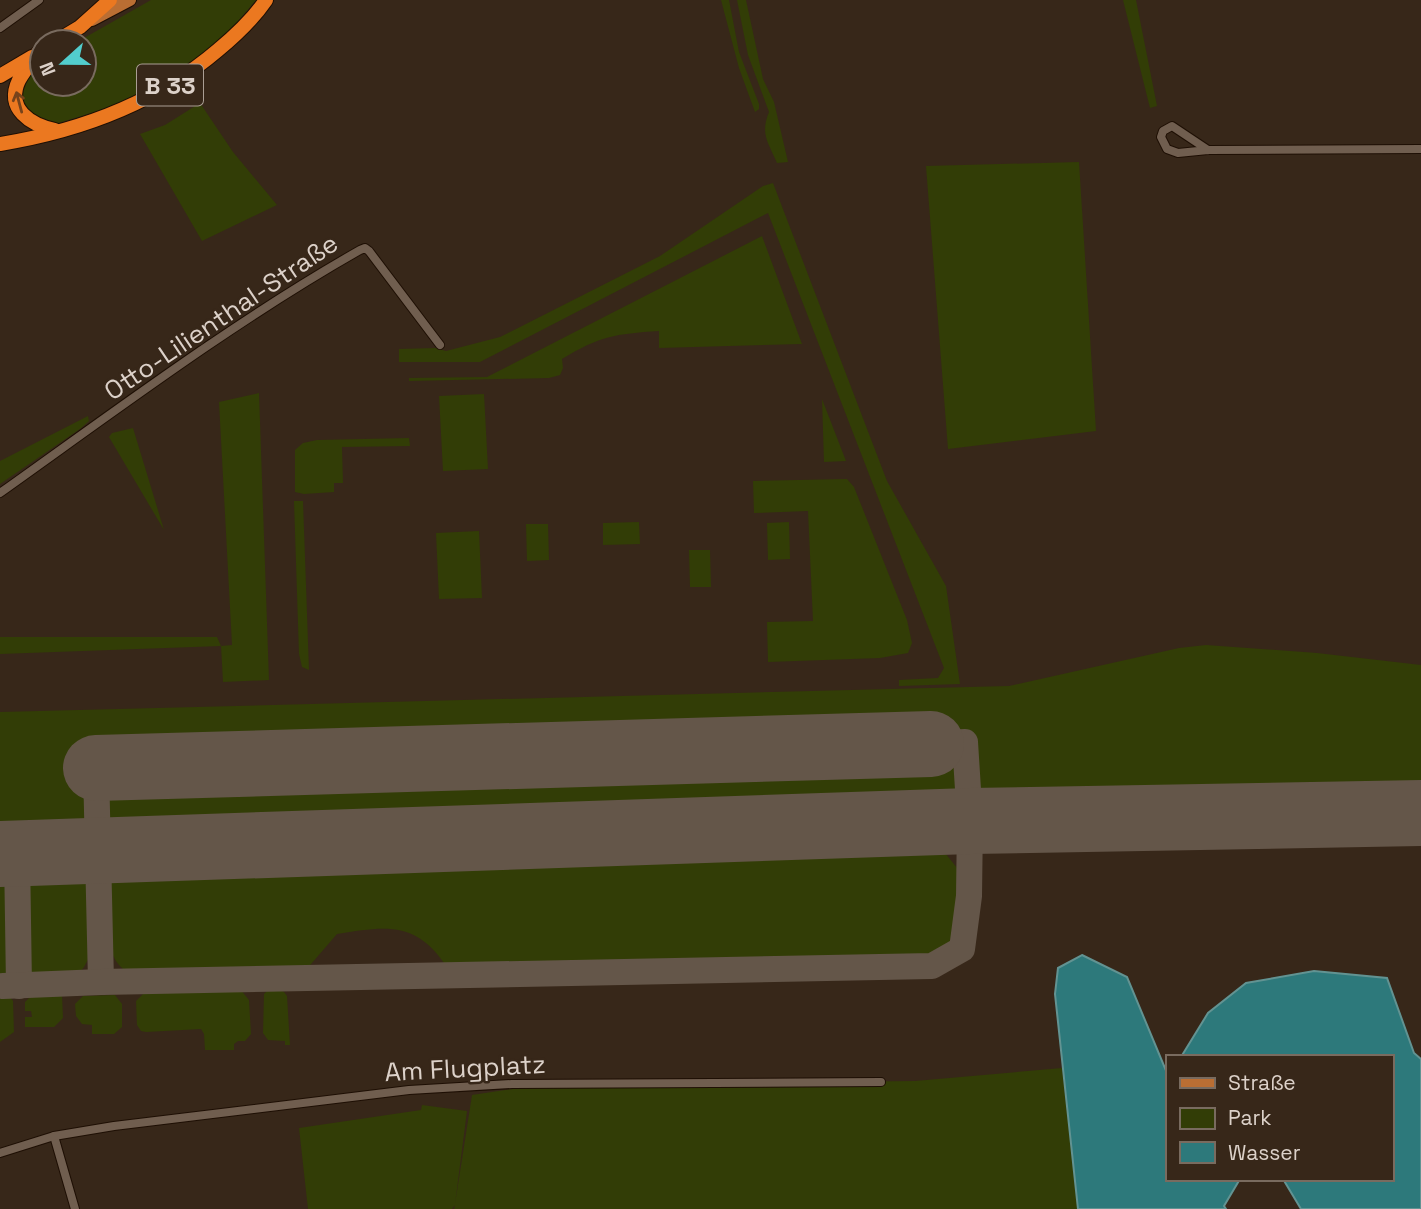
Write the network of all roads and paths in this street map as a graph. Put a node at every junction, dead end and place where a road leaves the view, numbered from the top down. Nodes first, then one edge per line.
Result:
1 (39, 0) edge
2 (110, 0) edge
3 (130, 0) edge
4 (267, 0) edge
5 (80, 27) joint
6 (0, 28) edge
7 (28, 58) edge
8 (28, 68) edge
9 (0, 76) edge
10 (61, 131) junction
11 (0, 144) edge
12 (1421, 149) edge
13 (1208, 150) junction
14 (440, 345) dead end
15 (0, 492) edge
16 (881, 1082) dead end
17 (54, 1136) junction
18 (0, 1153) edge
19 (75, 1209) edge

1 - 6 street
2 - 5 highway
3 - 5 main road
4 - 10 highway, B 33
7 - 9 highway
10 -> 8 highway
10 - 11 highway, B 33
12 - 13 street
13 - 13 street
14 - 15 street, Otto-Lilienthal-Straße
16 - 17 street, Am Flugplatz
17 - 18 street, Am Flugplatz
17 - 19 street

